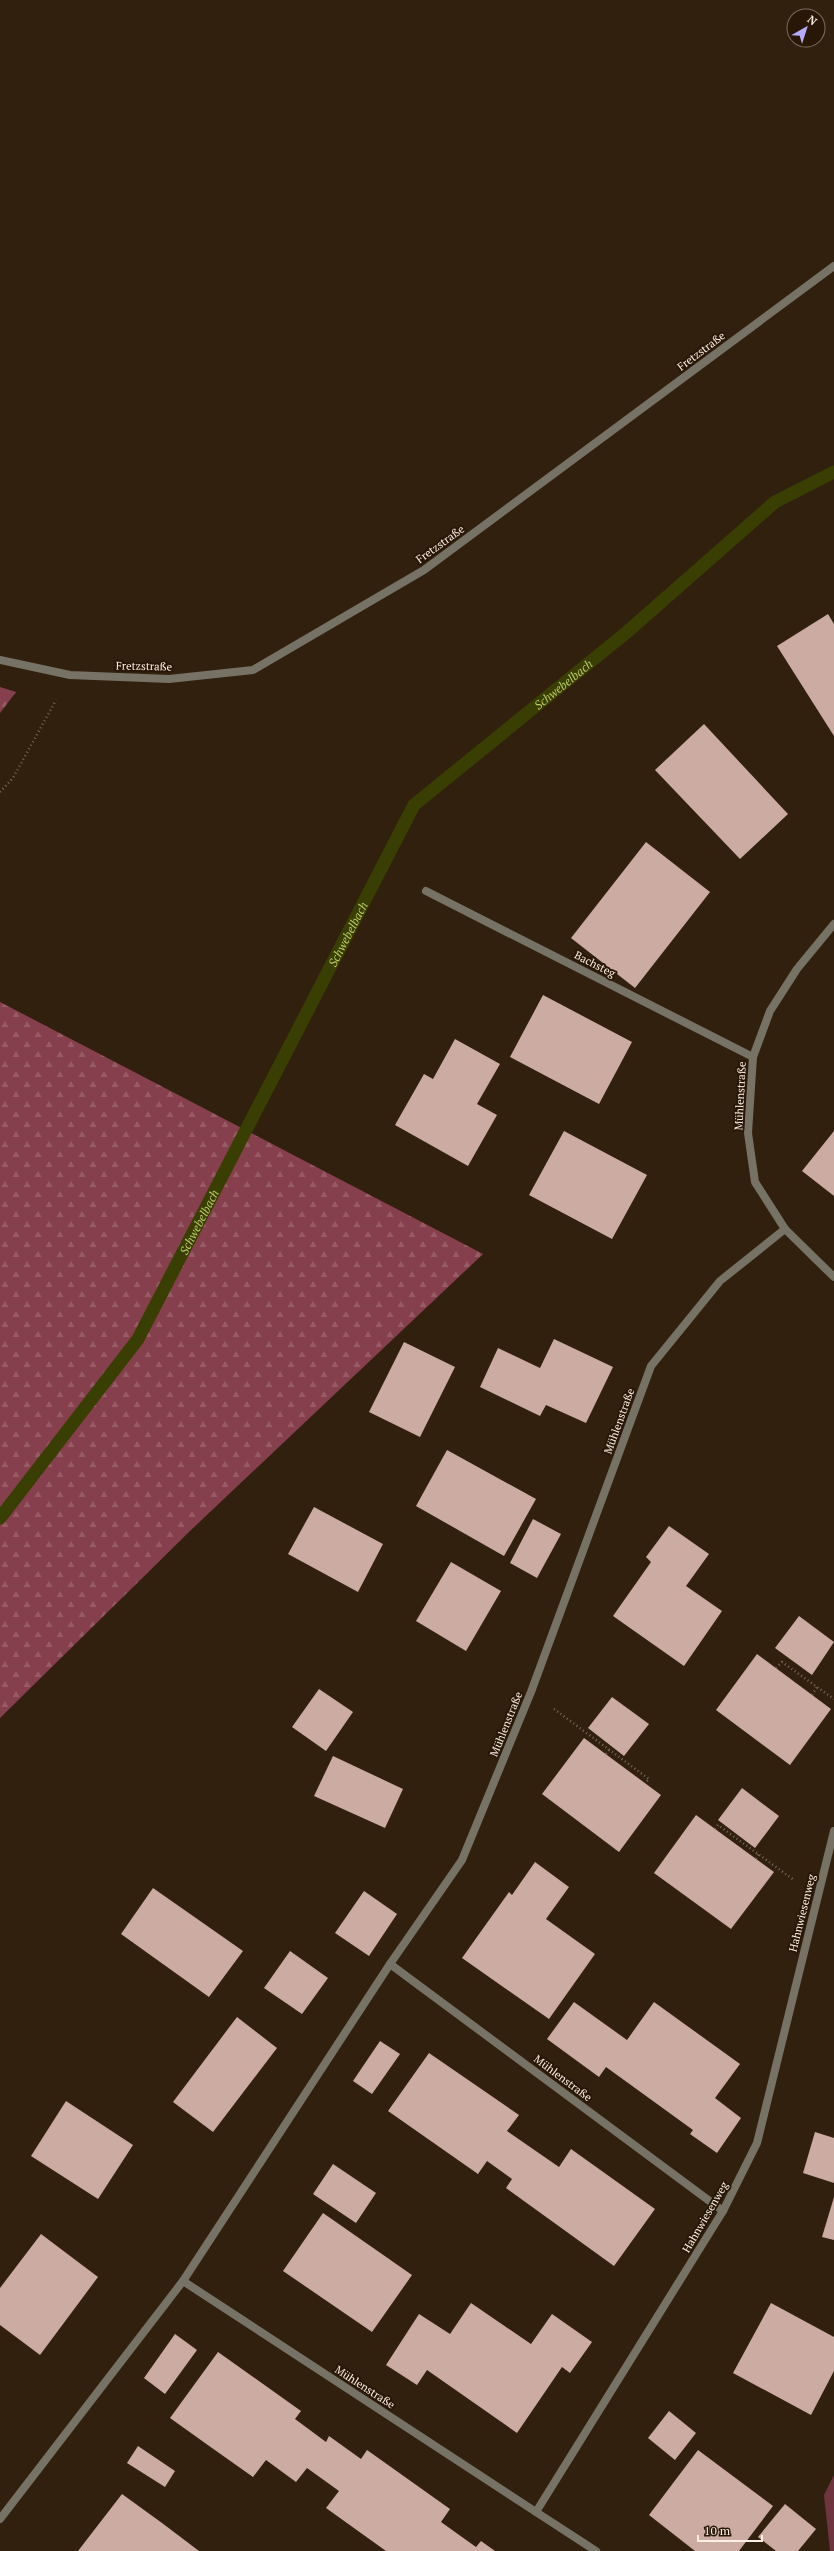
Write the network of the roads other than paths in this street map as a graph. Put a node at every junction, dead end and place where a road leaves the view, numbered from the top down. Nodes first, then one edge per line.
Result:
1 (834, 266) edge
2 (0, 660) edge
3 (426, 890) dead end
4 (834, 924) edge
5 (754, 1057) junction
6 (785, 1229) junction
7 (834, 1277) edge
8 (834, 1831) edge
9 (390, 1964) junction
10 (723, 2211) junction
11 (183, 2281) junction
12 (536, 2512) junction
13 (0, 2519) edge
14 (596, 2551) edge

1 - 2 street, Fretzstraße
3 - 5 street, Bachsteg
4 - 5 street, Mühlenstraße
5 - 6 street, Mühlenstraße
6 - 7 street
6 - 9 street, Mühlenstraße
8 - 10 street, Hahnwiesenweg
9 - 10 street, Mühlenstraße
9 - 11 street, Mühlenstraße
10 - 12 street, Hahnwiesenweg
11 - 12 street, Mühlenstraße
11 - 13 street, Mühlenstraße
12 - 14 street

